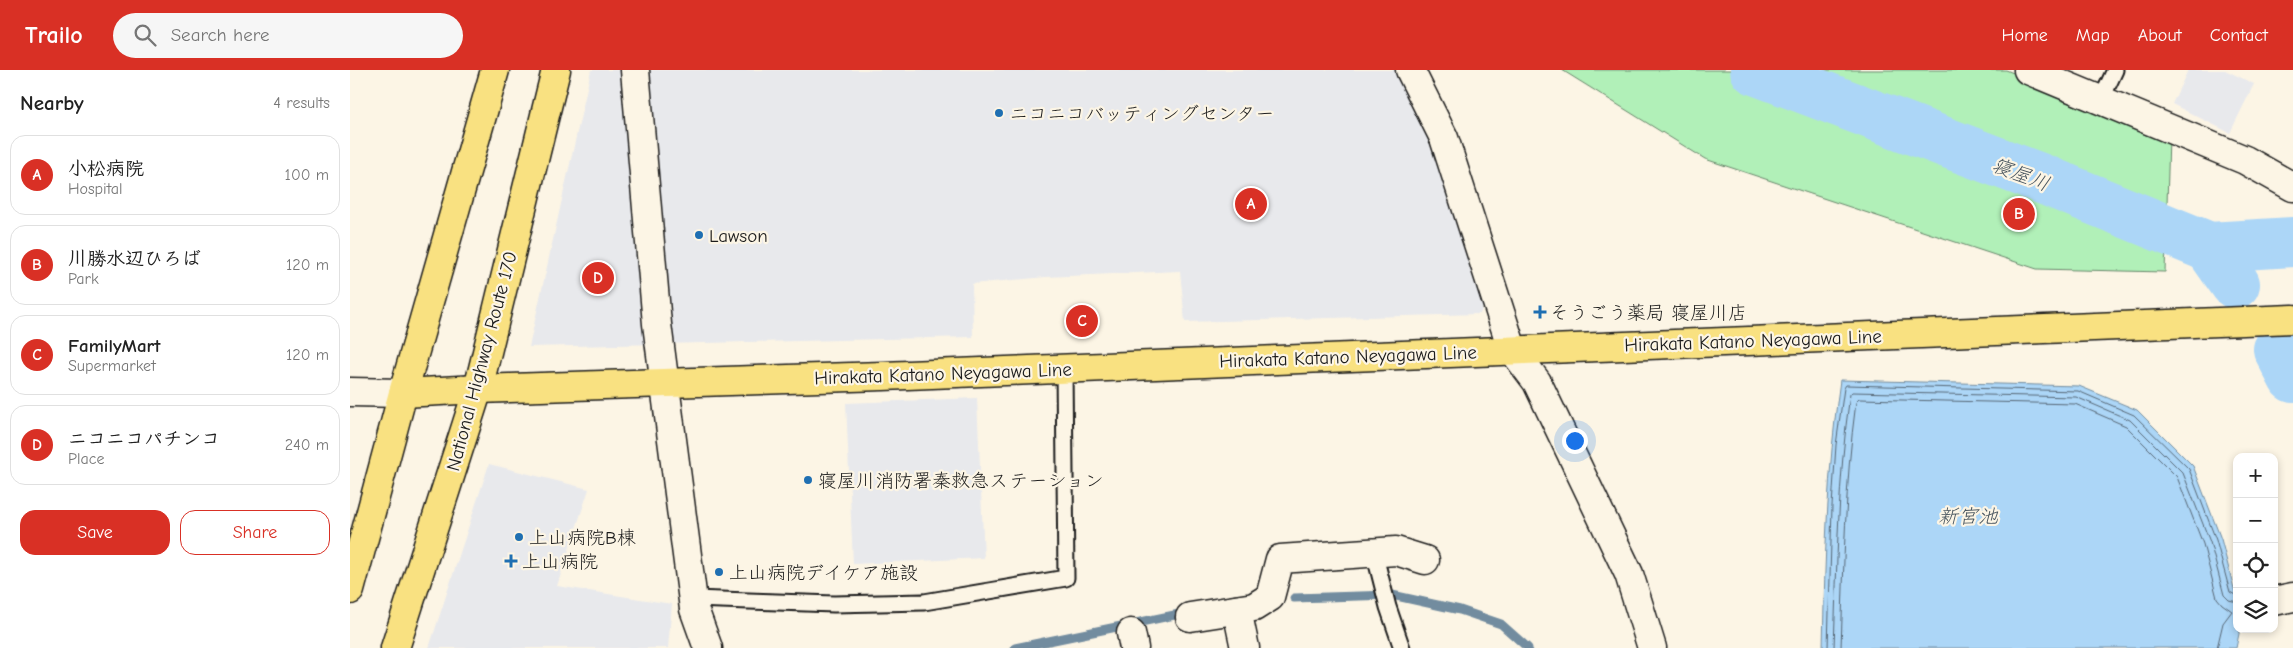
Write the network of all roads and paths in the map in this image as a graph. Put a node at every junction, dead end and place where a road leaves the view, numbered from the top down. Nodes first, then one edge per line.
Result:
1 (495, 70) edge
2 (556, 70) edge
3 (635, 70) edge
4 (1410, 70) edge
5 (2028, 70) edge
6 (2114, 70) edge
7 (2101, 100) junction
8 (2293, 187) edge
9 (2293, 319) edge
10 (1512, 349) junction
11 (1064, 369) junction
12 (666, 382) junction
13 (478, 389) junction
14 (350, 392) edge
15 (403, 393) junction
16 (1374, 552) junction
17 (1425, 560) dead end
18 (351, 586) edge
19 (2293, 596) edge
20 (2278, 600) edge
21 (693, 604) junction
22 (1237, 610) junction
23 (1190, 617) dead end
24 (395, 648) edge
25 (686, 648) edge
26 (708, 648) edge
27 (1245, 648) edge
28 (1402, 648) edge
29 (1652, 648) edge

1 - 15 main road
2 - 13 main road, National Highway Route 170
3 - 12 street
4 - 10 street
5 - 7 street
6 - 7 lane
7 - 8 street
9 - 10 main road, Hirakata Katano Neyagawa Line
10 - 11 main road, Hirakata Katano Neyagawa Line
10 - 29 street
11 - 12 main road, Hirakata Katano Neyagawa Line
11 - 21 lane
12 - 13 main road, Hirakata Katano Neyagawa Line
12 - 21 street
13 - 15 main road, Hirakata Katano Neyagawa Line
13 - 24 main road, National Highway Route 170
14 - 15 street
15 - 18 main road
16 - 17 street
16 - 22 street
16 - 28 lane
19 - 20 street
21 - 25 street
21 - 26 street
22 - 23 street
22 - 27 street

